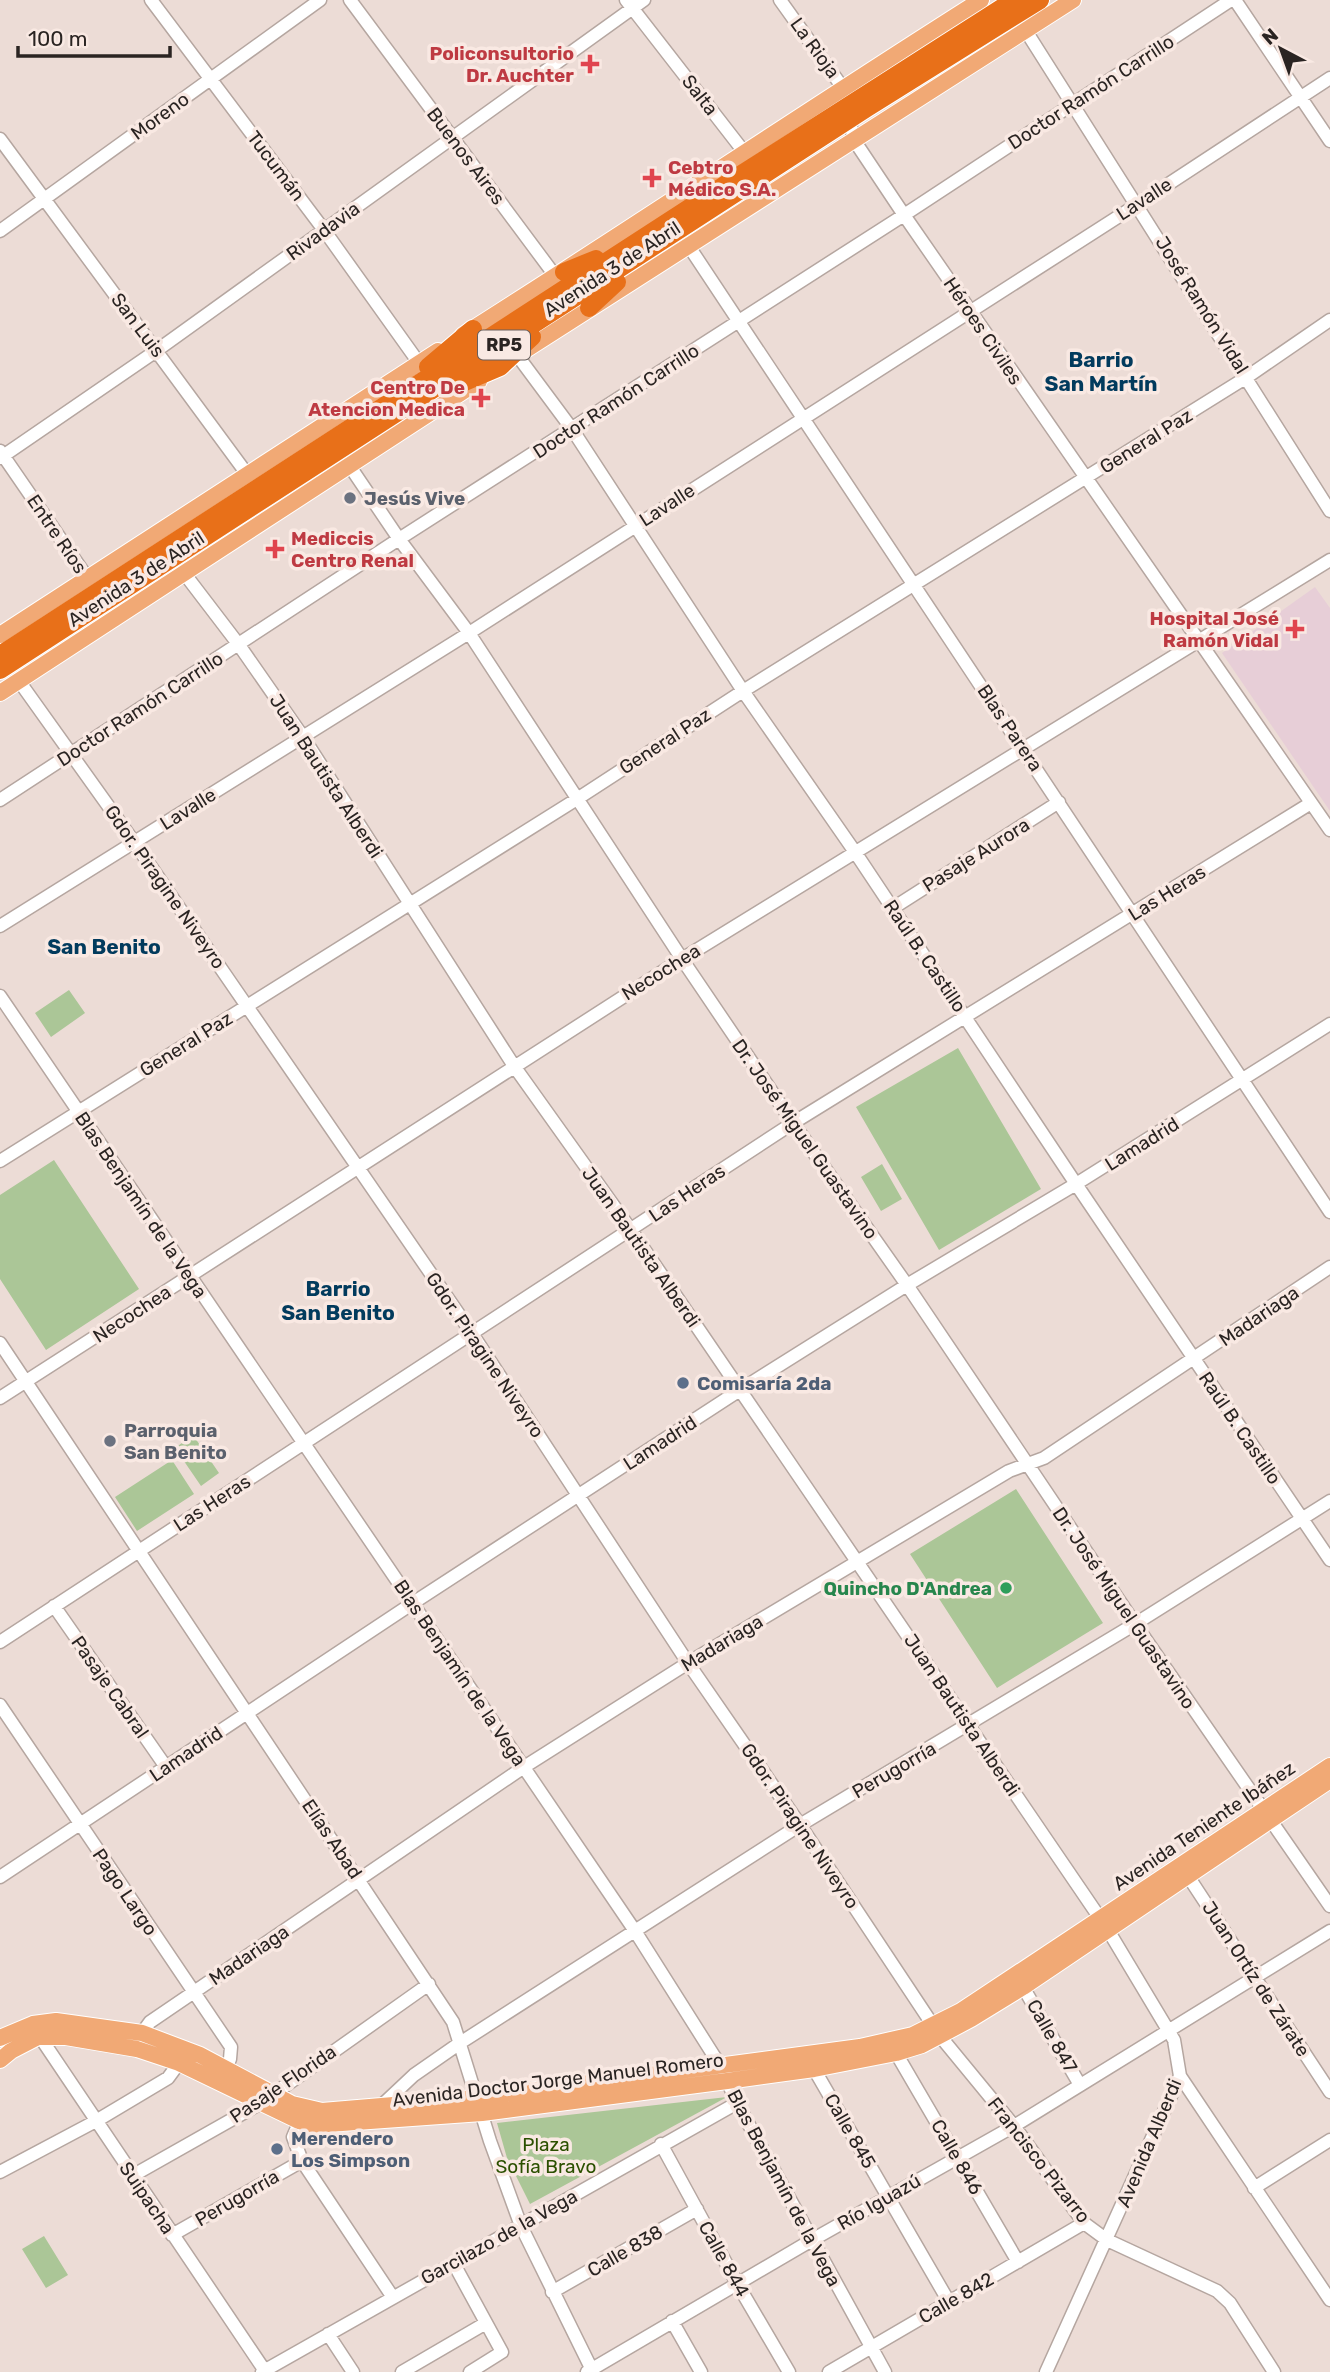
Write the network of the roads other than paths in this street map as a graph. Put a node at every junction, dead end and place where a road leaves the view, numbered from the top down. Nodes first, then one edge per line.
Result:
1 (150, 0) edge
2 (320, 0) edge
3 (350, 0) edge
4 (645, 0) edge
5 (780, 0) edge
6 (981, 0) edge
7 (1040, 0) edge
8 (1073, 0) edge
9 (1233, 0) edge
10 (629, 4) edge
11 (1018, 4) edge
12 (1026, 31) junction
13 (1330, 78) edge
14 (211, 79) junction
15 (843, 88) junction
16 (1301, 96) junction
17 (1072, 104) junction
18 (848, 113) junction
19 (452, 138) junction
20 (0, 139) edge
21 (854, 140) junction
22 (1330, 141) edge
23 (758, 172) junction
24 (44, 199) junction
25 (1138, 204) junction
26 (707, 205) junction
27 (904, 215) junction
28 (324, 230) junction
29 (0, 231) edge
30 (688, 245) junction
31 (571, 296) junction
32 (969, 310) junction
33 (1330, 320) edge
34 (739, 321) junction
35 (473, 328) joint
36 (156, 351) junction
37 (517, 355) junction
38 (500, 367) junction
39 (1247, 377) junction
40 (433, 383) junction
41 (803, 417) junction
42 (572, 429) junction
43 (337, 454) junction
44 (1, 455) edge
45 (1086, 479) junction
46 (260, 494) junction
47 (1330, 511) edge
48 (635, 526) junction
49 (400, 539) junction
50 (1330, 560) edge
51 (184, 573) junction
52 (914, 585) junction
53 (101, 598) junction
54 (469, 633) junction
55 (0, 635) edge
56 (1199, 639) junction
57 (239, 645) junction
58 (3, 665) edge
59 (19, 681) junction
60 (743, 691) junction
61 (0, 693) edge
62 (303, 737) junction
63 (1023, 748) junction
64 (72, 753) junction
65 (577, 799) junction
66 (0, 800) edge
67 (1059, 802) junction
68 (1311, 803) junction
69 (1330, 830) edge
70 (134, 842) junction
71 (855, 852) junction
72 (408, 905) junction
73 (893, 908) junction
74 (1132, 915) junction
75 (0, 926) edge
76 (682, 959) junction
77 (0, 996) edge
78 (246, 1006) junction
79 (966, 1017) junction
80 (1330, 1024) edge
81 (514, 1066) junction
82 (1241, 1082) junction
83 (79, 1112) junction
84 (793, 1123) junction
85 (0, 1161) edge
86 (357, 1167) junction
87 (1076, 1184) junction
88 (1330, 1212) edge
89 (632, 1230) junction
90 (1330, 1267) edge
91 (189, 1277) junction
92 (907, 1285) junction
93 (471, 1332) junction
94 (0, 1343) edge
95 (1194, 1360) junction
96 (26, 1382) junction
97 (740, 1390) junction
98 (0, 1398) edge
99 (303, 1444) junction
100 (1027, 1465) junction
101 (579, 1496) junction
102 (1330, 1501) edge
103 (1303, 1519) junction
104 (138, 1551) junction
105 (1330, 1560) edge
106 (857, 1563) junction
107 (413, 1603) junction
108 (54, 1606) junction
109 (1135, 1624) junction
110 (0, 1642) edge
111 (688, 1663) junction
112 (0, 1705) edge
113 (248, 1713) junction
114 (970, 1725) junction
115 (1330, 1766) edge
116 (166, 1767) junction
117 (524, 1767) junction
118 (1330, 1780) edge
119 (1267, 1815) junction
120 (80, 1825) junction
121 (800, 1825) junction
122 (1185, 1871) junction
123 (0, 1877) edge
124 (360, 1881) junction
125 (1330, 1906) edge
126 (1104, 1925) junction
127 (635, 1931) junction
128 (1330, 1931) edge
129 (1255, 1977) junction
130 (429, 1984) junction
131 (1023, 1987) junction
132 (193, 1993) junction
133 (36, 2031) junction
134 (937, 2031) junction
135 (1169, 2032) junction
136 (139, 2041) junction
137 (460, 2043) junction
138 (2, 2045) edge
139 (896, 2053) junction
140 (179, 2063) junction
141 (814, 2069) junction
142 (724, 2074) junction
143 (223, 2075) junction
144 (1180, 2076) junction
145 (1080, 2085) junction
146 (1330, 2092) edge
147 (266, 2098) junction
148 (737, 2103) junction
149 (480, 2105) junction
150 (381, 2106) junction
151 (302, 2115) junction
152 (96, 2121) junction
153 (1014, 2126) junction
154 (1330, 2140) edge
155 (661, 2144) junction
156 (958, 2157) junction
157 (302, 2161) junction
158 (0, 2172) edge
159 (132, 2176) junction
160 (1254, 2188) junction
161 (888, 2197) junction
162 (697, 2209) junction
163 (1084, 2223) junction
164 (521, 2226) junction
165 (172, 2235) junction
166 (1107, 2239) junction
167 (812, 2240) junction
168 (1018, 2262) junction
169 (454, 2264) junction
170 (738, 2285) junction
171 (552, 2292) junction
172 (392, 2296) junction
173 (1330, 2300) edge
174 (948, 2302) junction
175 (672, 2321) junction
176 (486, 2323) junction
177 (328, 2334) junction
178 (870, 2347) junction
179 (282, 2367) edge
180 (263, 2371) edge
181 (591, 2371) edge
182 (353, 2372) edge
183 (402, 2372) edge
184 (470, 2372) edge
185 (701, 2372) edge
186 (789, 2372) edge
187 (829, 2372) edge
188 (885, 2372) edge
189 (1046, 2372) edge
190 (1274, 2372) edge

1 - 14 street, Tucumán
2 - 14 street, Moreno
3 - 19 street, Buenos Aires
4 - 10 street, Rivadavia
5 - 15 street, La Rioja
6 - 15 main road, Avenida 3 de Abril
7 - 11 highway, Avenida 3 de Abril
8 - 12 main road, Avenida 3 de Abril
9 - 16 street
9 - 17 street, Doctor Ramón Carrillo
10 - 19 street, Rivadavia
10 - 23 street, Salta
11 - 12 street, José Ramón Vidal
11 - 18 highway, Avenida 3 de Abril
12 - 17 street, José Ramón Vidal
12 - 21 main road, Avenida 3 de Abril
13 - 16 street, Lavalle
14 - 24 street, Moreno
14 - 28 street, Tucumán
15 - 18 street, La Rioja
15 - 23 main road, Avenida 3 de Abril
16 - 22 street
16 - 25 street, Lavalle
17 - 25 street, José Ramón Vidal
17 - 27 street, Doctor Ramón Carrillo
18 - 21 street, La Rioja
18 - 23 highway, Avenida 3 de Abril
19 - 28 street, Rivadavia
19 - 31 street, Buenos Aires
20 - 24 street, San Luis
21 - 23 main road, Avenida 3 de Abril
21 - 27 street, Héroes Civiles
23 - 26 highway, Avenida 3 de Abril
23 - 30 main road, Avenida 3 de Abril
23 - 31 main road, Avenida 3 de Abril
24 - 29 street, Moreno
24 - 36 street, San Luis
25 - 32 street, Lavalle
25 - 39 street, José Ramón Vidal
26 - 31 highway
26 - 31 highway
27 - 32 street, Héroes Civiles
27 - 34 street, Doctor Ramón Carrillo
28 - 36 street, Rivadavia
28 - 40 street, Tucumán
30 - 31 main road, Avenida 3 de Abril
30 - 34 street, Blas Parera
31 - 35 main road, Avenida 3 de Abril
31 - 37 main road, Avenida 3 de Abril
31 - 38 highway
31 - 40 highway, Avenida 3 de Abril
32 - 41 street, Lavalle
32 - 45 street, Héroes Civiles
33 - 39 street, General Paz
34 - 41 street, Blas Parera
34 - 42 street, Doctor Ramón Carrillo
35 - 40 highway
36 - 44 street, Rivadavia
36 - 46 street, San Luis
37 - 38 main road, Avenida 3 de Abril
37 - 42 street, Raúl B. Castillo
38 - 40 highway
39 - 45 street, General Paz
39 - 47 street, José Ramón Vidal
40 - 43 highway
40 - 43 highway
40 - 46 main road, Avenida 3 de Abril
41 - 48 street, Lavalle
41 - 52 street, Blas Parera
42 - 48 street, Raúl B. Castillo
42 - 49 street, Doctor Ramón Carrillo
43 - 46 highway, Avenida 3 de Abril
43 - 49 street, Dr. José Miguel Guastavino
44 - 53 street, Entre Ríos
45 - 52 street, General Paz
45 - 56 street, Héroes Civiles
46 - 51 main road, Avenida 3 de Abril
46 - 53 highway, Avenida 3 de Abril
48 - 54 street, Lavalle
48 - 60 street, Raúl B. Castillo
49 - 54 street, Dr. José Miguel Guastavino
49 - 57 street, Doctor Ramón Carrillo
50 - 56 street, Necochea
51 - 53 main road, Avenida 3 de Abril
51 - 57 street, Juan Bautista Alberdi
52 - 60 street, General Paz
52 - 63 street, Blas Parera
53 - 55 main road, Avenida 3 de Abril
53 - 58 highway, Avenida 3 de Abril
53 - 59 main road, Avenida 3 de Abril
54 - 62 street, Lavalle
54 - 65 street, Dr. José Miguel Guastavino
56 - 63 street, Necochea
56 - 68 street, Héroes Civiles
57 - 62 street, Juan Bautista Alberdi
57 - 64 street, Doctor Ramón Carrillo
59 - 61 main road, Avenida 3 de Abril
59 - 64 street, Gdor. Piragine Niveyro
60 - 65 street, General Paz
60 - 71 street, Raúl B. Castillo
62 - 70 street, Lavalle
62 - 72 street, Juan Bautista Alberdi
63 - 67 street, Blas Parera
63 - 71 street, Necochea
64 - 66 street, Doctor Ramón Carrillo
64 - 70 street, Gdor. Piragine Niveyro
65 - 72 street, General Paz
65 - 76 street, Dr. José Miguel Guastavino
67 - 73 street, Pasaje Aurora
67 - 74 street, Blas Parera
68 - 69 street, Héroes Civiles
68 - 74 street, Las Heras
70 - 75 street, Lavalle
70 - 78 street, Gdor. Piragine Niveyro
71 - 73 street, Raúl B. Castillo
71 - 76 street, Necochea
72 - 78 street, General Paz
72 - 81 street, Juan Bautista Alberdi
73 - 79 street, Raúl B. Castillo
74 - 79 street, Las Heras
74 - 82 street, Blas Parera
76 - 81 street, Necochea
76 - 84 street, Dr. José Miguel Guastavino
77 - 83 street, Blas Benjamín de la Vega
78 - 83 street, General Paz
78 - 86 street, Gdor. Piragine Niveyro
79 - 84 street, Las Heras
79 - 87 street, Raúl B. Castillo
80 - 82 street, Lamadrid
81 - 86 street, Necochea
81 - 89 street, Juan Bautista Alberdi
82 - 87 street, Lamadrid
82 - 88 street, Blas Parera
83 - 85 street, General Paz
83 - 91 street, Blas Benjamín de la Vega
84 - 89 street, Las Heras
84 - 92 street, Dr. José Miguel Guastavino
86 - 91 street, Necochea
86 - 93 street, Gdor. Piragine Niveyro
87 - 92 street, Lamadrid
87 - 95 street, Raúl B. Castillo
89 - 93 street, Las Heras
89 - 97 street, Juan Bautista Alberdi
90 - 95 street, Madariaga
91 - 96 street, Necochea
91 - 99 street, Blas Benjamín de la Vega
92 - 97 street, Lamadrid
92 - 100 street, Dr. José Miguel Guastavino
93 - 99 street, Las Heras
93 - 101 street, Gdor. Piragine Niveyro
94 - 96 street, Elías Abad
95 - 100 street, Madariaga
95 - 103 street, Raúl B. Castillo
96 - 98 street, Necochea
96 - 104 street, Elías Abad
97 - 101 street, Lamadrid
97 - 106 street, Juan Bautista Alberdi
99 - 104 street, Las Heras
99 - 107 street, Blas Benjamín de la Vega
100 - 106 street, Madariaga
100 - 109 street, Dr. José Miguel Guastavino
101 - 107 street, Lamadrid
101 - 111 street, Gdor. Piragine Niveyro
102 - 103 street, Perugorría
103 - 105 street, Raúl B. Castillo
103 - 109 street, Perugorría
104 - 108 street, Las Heras
104 - 113 street, Elías Abad
106 - 111 street, Madariaga
106 - 114 street, Juan Bautista Alberdi
107 - 113 street, Lamadrid
107 - 117 street, Blas Benjamín de la Vega
108 - 110 street, Las Heras
108 - 116 street, Pasaje Cabral
109 - 114 street, Perugorría
109 - 119 street, Dr. José Miguel Guastavino
111 - 117 street, Madariaga
111 - 121 street, Gdor. Piragine Niveyro
112 - 120 street, Pago Largo
113 - 116 street, Lamadrid
113 - 124 street, Elías Abad
114 - 121 street, Perugorría
114 - 126 street, Juan Bautista Alberdi
115 - 119 main road, Avenida Teniente Ibáñez
116 - 120 street, Lamadrid
117 - 124 street, Madariaga
117 - 127 street, Blas Benjamín de la Vega
118 - 119 main road, Avenida Teniente Ibáñez
119 - 122 main road, Avenida Teniente Ibáñez
119 - 125 street, Dr. José Miguel Guastavino
120 - 123 street, Lamadrid
120 - 132 street, Pago Largo
121 - 127 street, Perugorría
121 - 134 street, Gdor. Piragine Niveyro
122 - 126 main road, Avenida Teniente Ibáñez
122 - 129 street, Juan Ortíz de Zárate
124 - 130 street, Elías Abad
124 - 132 street, Madariaga
126 - 131 main road, Avenida Doctor Jorge Manuel Romero
126 - 134 main road, Avenida Doctor Jorge Manuel Romero
126 - 135 street, Avenida Alberdi
127 - 137 street, Perugorría
127 - 142 street, Blas Benjamín de la Vega
128 - 129 street, Río Iguazú
129 - 135 street, Río Iguazú
129 - 146 street, Juan Ortíz de Zárate
130 - 137 street, Elías Abad
130 - 147 street, Pasaje Florida
131 - 134 main road, Avenida Doctor Jorge Manuel Romero
131 - 145 street, Calle 847
132 - 136 street, Madariaga
132 - 143 street, Pago Largo
133 - 136 main road, Avenida Doctor Jorge Manuel Romero
133 - 138 main road, Avenida Doctor Jorge Manuel Romero
133 - 152 street, Suipacha
134 - 139 main road, Avenida Doctor Jorge Manuel Romero
134 - 142 main road, Avenida Doctor Jorge Manuel Romero
134 - 153 street, Francisco Pizarro
135 - 144 street, Avenida Alberdi
135 - 145 street, Río Iguazú
136 - 140 main road, Avenida Doctor Jorge Manuel Romero
136 - 143 main road, Avenida Doctor Jorge Manuel Romero
137 - 149 street, Elías Abad
137 - 150 street, Perugorría
139 - 141 main road, Avenida Doctor Jorge Manuel Romero
139 - 156 street, Calle 846
140 - 143 main road, Avenida Doctor Jorge Manuel Romero
140 - 152 street
141 - 142 main road, Avenida Doctor Jorge Manuel Romero
141 - 161 street, Calle 845
142 - 148 street, Blas Benjamín de la Vega
142 - 149 main road, Avenida Doctor Jorge Manuel Romero
143 - 147 main road, Avenida Doctor Jorge Manuel Romero
144 - 160 street
144 - 166 street, Avenida Alberdi
145 - 153 street, Río Iguazú
147 - 151 main road, Avenida Doctor Jorge Manuel Romero
147 - 159 street, Pasaje Florida
148 - 155 street, Garcilazo de la Vega
148 - 167 street, Blas Benjamín de la Vega
149 - 150 main road, Avenida Doctor Jorge Manuel Romero
149 - 151 main road, Avenida Doctor Jorge Manuel Romero
149 - 164 street, Elías Abad
150 - 151 main road, Avenida Doctor Jorge Manuel Romero
151 - 157 street
152 - 158 street
152 - 159 street, Suipacha
153 - 156 street, Río Iguazú
153 - 163 street, Francisco Pizarro
154 - 160 street
155 - 162 street, Calle 844
155 - 164 street, Garcilazo de la Vega
156 - 161 street, Río Iguazú
156 - 168 street, Calle 846
157 - 165 street, Perugorría
157 - 172 street
159 - 165 street, Suipacha
160 - 173 street
161 - 167 street, Río Iguazú
161 - 174 street, Calle 845
162 - 170 street, Calle 844
162 - 171 street, Calle 838
163 - 166 street, Francisco Pizarro
163 - 168 street, Calle 842
164 - 169 street, Garcilazo de la Vega
164 - 171 street, Elías Abad
165 - 180 street, Suipacha
166 - 189 street, Avenida Alberdi
166 - 190 street, Francisco Pizarro
167 - 170 street, Río Iguazú
167 - 178 street, Blas Benjamín de la Vega
168 - 174 street, Calle 842
169 - 172 street, Garcilazo de la Vega
169 - 176 street
170 - 175 street, Río Iguazú
170 - 186 street, Calle 844
171 - 181 street, Elías Abad
172 - 177 street, Garcilazo de la Vega
174 - 178 street, Calle 842
175 - 181 street, Río Iguazú
175 - 185 street
176 - 183 street
176 - 184 street
177 - 179 street, Garcilazo de la Vega
177 - 182 street
178 - 187 street, Calle 842
178 - 188 street, Blas Benjamín de la Vega
179 - 180 street, Garcilazo de la Vega

